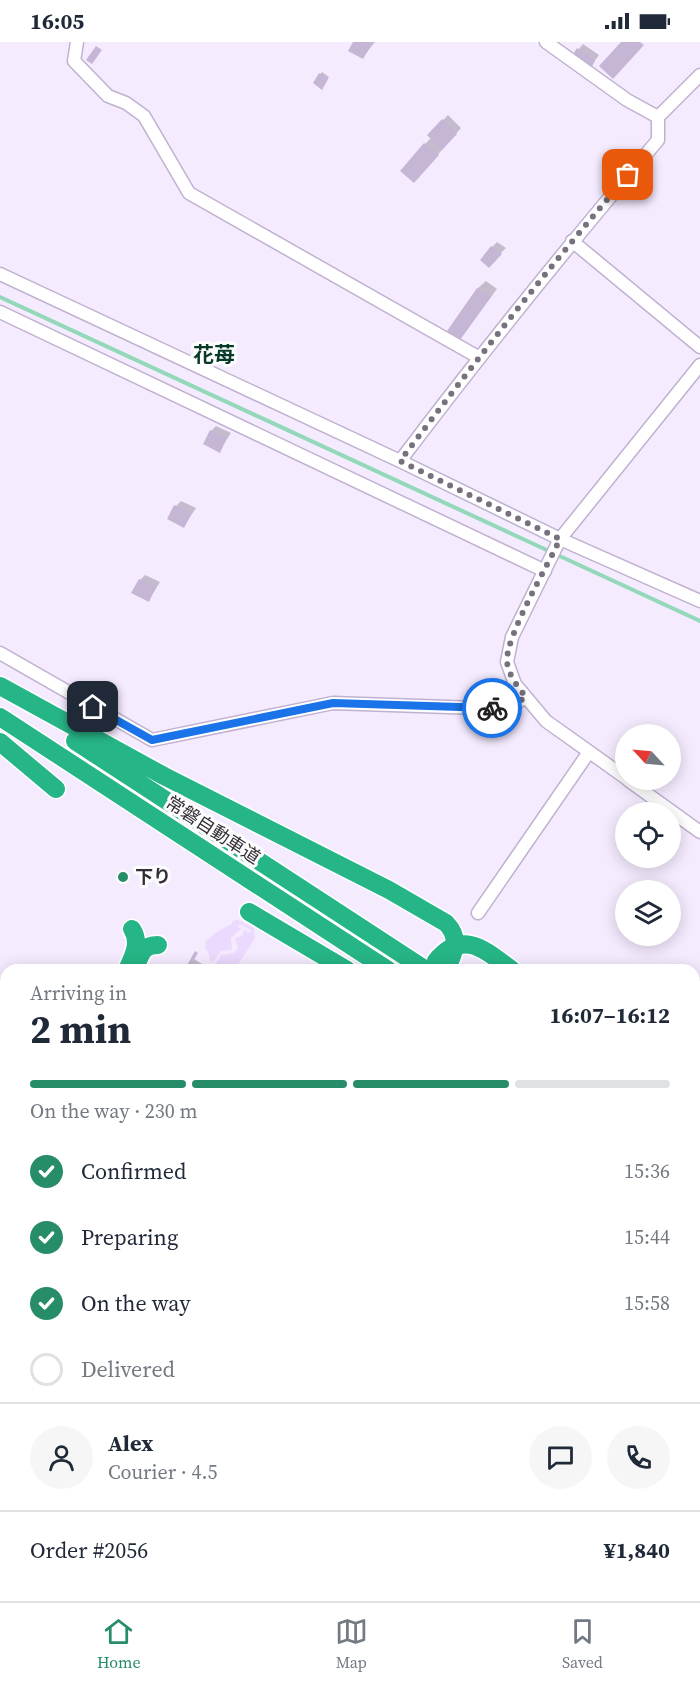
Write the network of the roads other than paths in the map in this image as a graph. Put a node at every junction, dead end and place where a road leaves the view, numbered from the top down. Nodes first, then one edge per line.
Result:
1 (77, 42) edge
2 (546, 42) edge
3 (700, 75) edge
4 (658, 117) junction
5 (572, 241) junction
6 (0, 274) edge
7 (0, 312) edge
8 (700, 347) edge
9 (478, 357) junction
10 (700, 365) edge
11 (400, 461) junction
12 (560, 539) junction
13 (545, 572) junction
14 (700, 601) edge
15 (0, 653) edge
16 (0, 686) edge
17 (0, 692) edge
18 (526, 697) junction
19 (0, 717) edge
20 (0, 742) edge
21 (589, 752) junction
22 (615, 770) edge
23 (56, 789) dead end
24 (642, 790) edge
25 (700, 832) edge
26 (249, 912) dead end
27 (478, 913) dead end
28 (132, 928) dead end
29 (158, 945) dead end
30 (456, 945) junction
31 (129, 964) edge
32 (137, 964) edge
33 (337, 964) edge
34 (379, 964) edge
35 (433, 964) edge
36 (437, 964) edge
37 (504, 964) edge

1 - 9 street
2 - 4 street
3 - 4 street
4 - 5 street
5 - 8 street
5 - 9 street
6 - 11 street
7 - 13 street
9 - 11 street
10 - 12 street
11 - 12 street
12 - 13 street
12 - 14 street
13 - 18 street
15 - 18 street
16 - 30 highway
17 - 35 highway, 常磐自動車道
18 - 21 street
19 - 34 highway, 常磐自動車道
20 - 23 highway
21 - 22 street
21 - 27 street
24 - 25 street
26 - 33 highway
28 - 31 highway
29 - 32 highway
30 - 36 highway
30 - 37 highway

